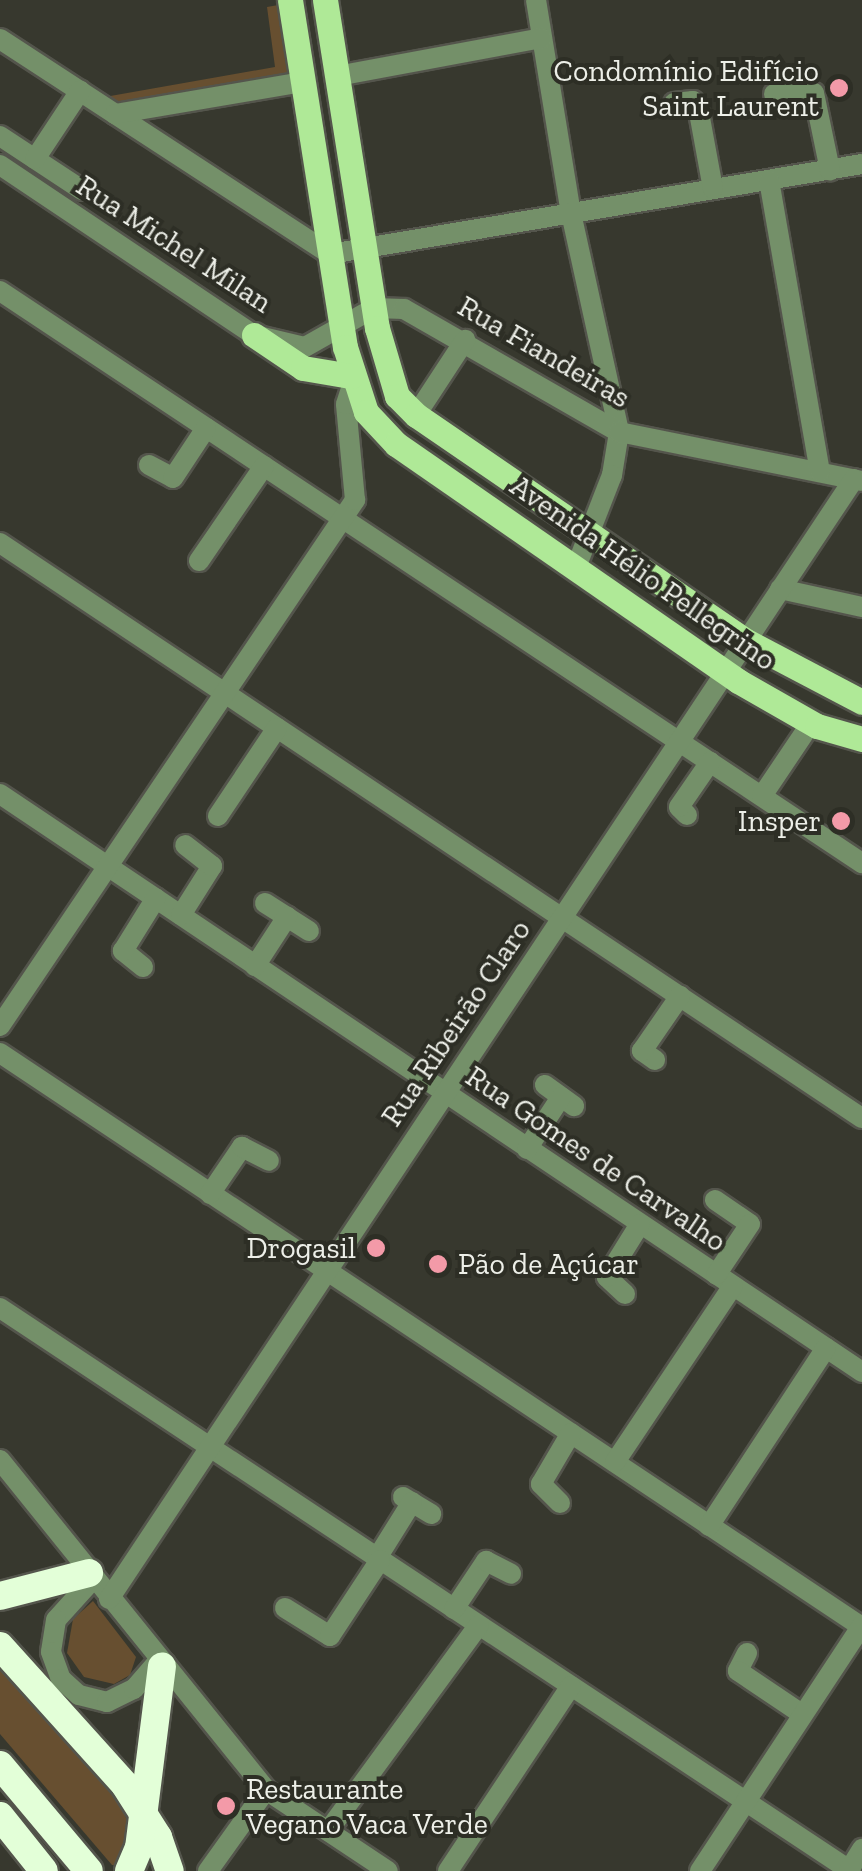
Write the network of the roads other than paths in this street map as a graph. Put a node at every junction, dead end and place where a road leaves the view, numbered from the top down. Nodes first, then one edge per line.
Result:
1 (290, 0) edge
2 (326, 0) edge
3 (536, 0) edge
4 (542, 38) junction
5 (0, 39) edge
6 (337, 76) junction
7 (302, 82) junction
8 (80, 91) junction
9 (774, 94) dead end
10 (674, 103) dead end
11 (115, 114) junction
12 (0, 136) edge
13 (35, 159) junction
14 (0, 164) edge
15 (862, 164) edge
16 (830, 170) junction
17 (768, 180) junction
18 (714, 189) junction
19 (82, 190) dead end
20 (571, 213) junction
21 (364, 247) junction
22 (330, 254) junction
23 (0, 291) edge
24 (374, 308) junction
25 (342, 330) junction
26 (254, 335) junction
27 (464, 340) junction
28 (352, 380) junction
29 (416, 415) junction
30 (206, 428) junction
31 (619, 432) junction
32 (148, 464) dead end
33 (264, 466) junction
34 (820, 472) junction
35 (858, 480) edge
36 (343, 519) junction
37 (589, 533) junction
38 (0, 543) edge
39 (199, 561) dead end
40 (577, 565) junction
41 (780, 589) junction
42 (862, 607) edge
43 (746, 642) junction
44 (726, 672) junction
45 (225, 693) junction
46 (862, 702) edge
47 (811, 723) junction
48 (277, 728) junction
49 (862, 739) edge
50 (680, 742) junction
51 (710, 762) junction
52 (0, 794) edge
53 (762, 796) junction
54 (687, 815) dead end
55 (218, 816) dead end
56 (185, 846) dead end
57 (862, 862) edge
58 (108, 866) junction
59 (156, 898) junction
60 (265, 903) dead end
61 (180, 915) junction
62 (287, 917) junction
63 (562, 918) junction
64 (309, 931) dead end
65 (255, 966) junction
66 (143, 968) dead end
67 (680, 996) junction
68 (0, 1026) edge
69 (0, 1052) edge
70 (655, 1060) dead end
71 (444, 1095) junction
72 (560, 1096) dead end
73 (862, 1118) edge
74 (527, 1149) junction
75 (269, 1162) dead end
76 (210, 1194) junction
77 (715, 1200) dead end
78 (640, 1224) junction
79 (327, 1272) junction
80 (724, 1280) junction
81 (624, 1294) dead end
82 (0, 1308) edge
83 (826, 1348) junction
84 (862, 1372) edge
85 (571, 1434) junction
86 (210, 1448) junction
87 (0, 1460) edge
88 (615, 1462) junction
89 (560, 1503) dead end
90 (431, 1514) dead end
91 (710, 1526) junction
92 (378, 1559) junction
93 (511, 1574) dead end
94 (91, 1576) junction
95 (0, 1596) edge
96 (108, 1599) junction
97 (285, 1608) dead end
98 (454, 1609) junction
99 (478, 1625) junction
100 (862, 1626) edge
101 (0, 1646) edge
102 (746, 1653) dead end
103 (160, 1663) junction
104 (571, 1686) junction
105 (802, 1714) junction
106 (0, 1765) edge
107 (266, 1790) junction
108 (747, 1802) junction
109 (144, 1813) junction
110 (0, 1816) edge
111 (328, 1831) junction
112 (862, 1849) edge
113 (850, 1870) edge
114 (44, 1871) edge
115 (89, 1871) edge
116 (128, 1871) edge
117 (170, 1871) edge
118 (208, 1871) edge
119 (388, 1871) edge
120 (448, 1871) edge
121 (700, 1871) edge

1 - 7 main road, Avenida Hélio Pellegrino
2 - 6 main road
3 - 4 street
4 - 6 street
4 - 20 street
5 - 8 street
6 - 21 main road
7 - 11 street
7 - 22 main road, Avenida Hélio Pellegrino
8 - 11 street
8 - 13 street
9 - 16 street
10 - 18 street
11 - 22 street
12 - 13 street
13 - 19 street
14 - 26 street, Rua Michel Milan
15 - 16 street
16 - 17 street
17 - 18 street
17 - 34 street
18 - 20 street
20 - 21 street
20 - 31 street
21 - 22 street
21 - 24 main road
22 - 25 main road, Avenida Hélio Pellegrino
23 - 30 street
24 - 25 street, Rua Michel Milan
24 - 27 street, Rua Fiandeiras
24 - 29 main road
25 - 26 street, Rua Michel Milan
25 - 28 main road, Avenida Hélio Pellegrino
26 - 28 main road
27 - 29 street
27 - 31 street, Rua Fiandeiras
28 - 36 street
28 - 40 main road, Avenida Hélio Pellegrino
29 - 37 main road, Avenida Hélio Pellegrino
30 - 32 street
30 - 33 street
31 - 34 street, Rua Fiandeiras
31 - 37 street
33 - 36 street
33 - 39 street
34 - 35 street, Rua Fiandeiras
35 - 41 street, Rua Ribeirão Claro
36 - 45 street
36 - 50 street
37 - 40 street
37 - 43 main road, Avenida Hélio Pellegrino
38 - 45 street
40 - 44 main road, Avenida Hélio Pellegrino
41 - 42 street
41 - 43 street, Rua Ribeirão Claro
43 - 44 street, Rua Ribeirão Claro
43 - 46 main road, Avenida Hélio Pellegrino
44 - 47 main road, Avenida Hélio Pellegrino
44 - 50 street, Rua Ribeirão Claro
45 - 48 street
45 - 58 street
47 - 49 main road, Avenida Hélio Pellegrino
47 - 53 street
48 - 55 street
48 - 63 street
50 - 51 street
50 - 63 street, Rua Ribeirão Claro
51 - 53 street
51 - 54 street
52 - 58 street, Rua Gomes de Carvalho
53 - 57 street
56 - 61 street
58 - 59 street, Rua Gomes de Carvalho
58 - 68 street
59 - 61 street, Rua Gomes de Carvalho
59 - 66 street
60 - 62 street
61 - 65 street, Rua Gomes de Carvalho
62 - 64 street
62 - 65 street
63 - 67 street
63 - 71 street, Rua Ribeirão Claro
65 - 71 street, Rua Gomes de Carvalho
67 - 70 street
67 - 73 street
69 - 76 street
71 - 74 street, Rua Gomes de Carvalho
71 - 79 street, Rua Ribeirão Claro
72 - 74 street
74 - 78 street, Rua Gomes de Carvalho
75 - 76 street
76 - 79 street
77 - 80 street
78 - 80 street, Rua Gomes de Carvalho
78 - 81 street
79 - 85 street
79 - 86 street, Rua Ribeirão Claro
80 - 83 street, Rua Gomes de Carvalho
80 - 88 street
82 - 86 street
83 - 84 street, Rua Gomes de Carvalho
83 - 91 street
85 - 88 street
85 - 89 street
86 - 92 street
86 - 96 street, Rua Ribeirão Claro
87 - 94 street
88 - 91 street
90 - 92 street
91 - 100 street
92 - 97 street
92 - 98 street
93 - 98 street
94 - 95 highway
94 - 96 street
94 - 103 street
96 - 103 street
98 - 99 street
99 - 104 street
99 - 111 street
100 - 105 street
101 - 109 highway
102 - 105 street
103 - 107 street
103 - 109 highway
104 - 108 street
104 - 120 street
105 - 108 street
106 - 115 highway
107 - 111 street
107 - 118 street
108 - 113 street
108 - 121 street
109 - 116 highway
109 - 117 highway
110 - 114 highway
111 - 119 street
112 - 113 street

